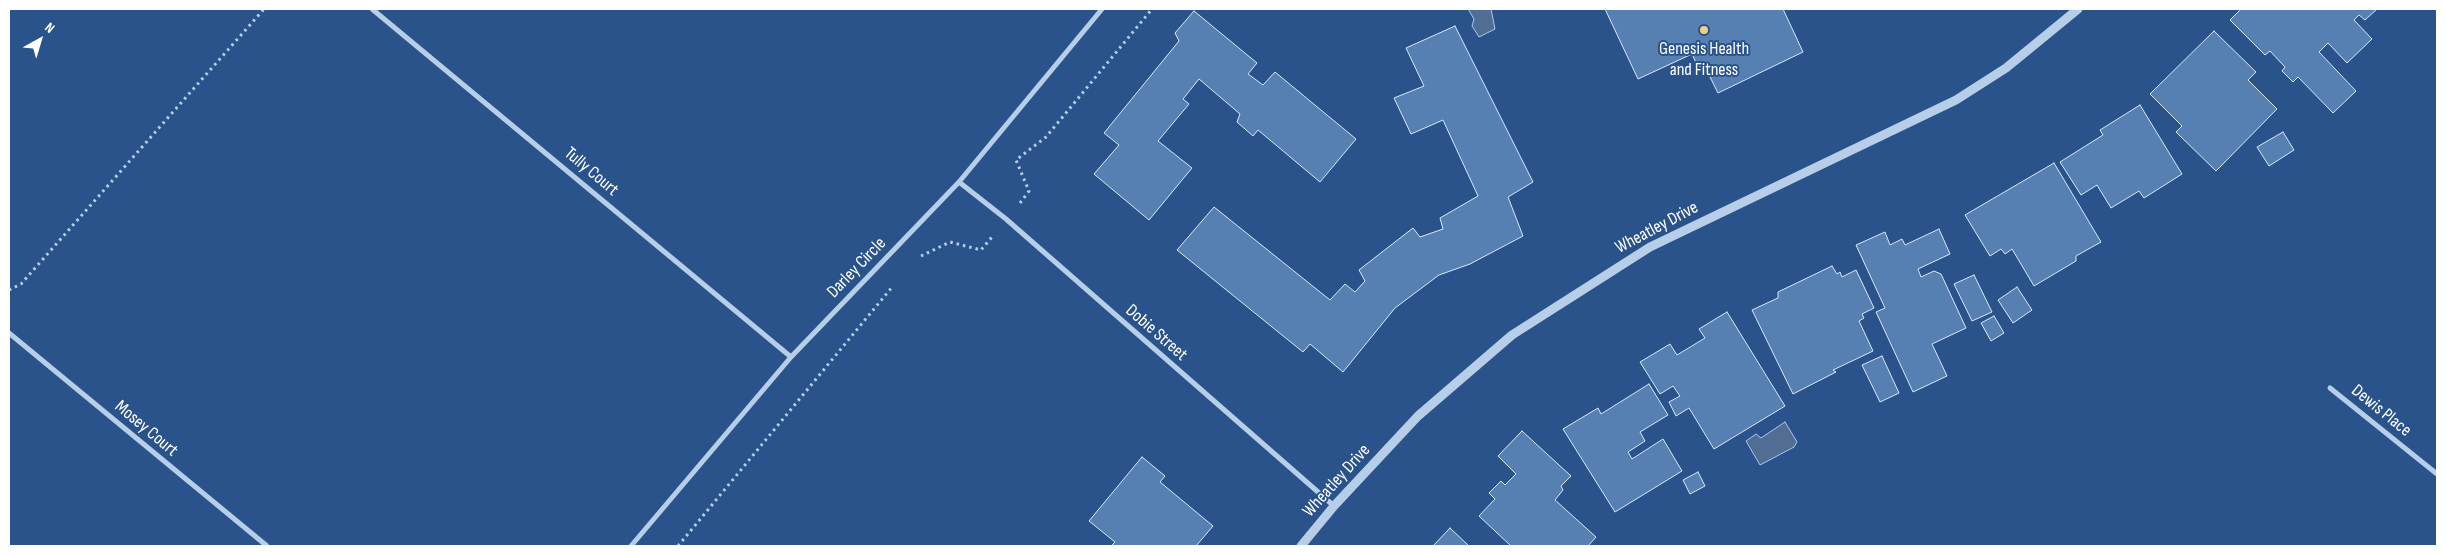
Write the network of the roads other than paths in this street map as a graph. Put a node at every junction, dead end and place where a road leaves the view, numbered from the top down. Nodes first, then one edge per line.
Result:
1 (372, 9) edge
2 (1102, 9) edge
3 (2078, 9) edge
4 (960, 182) junction
5 (9, 333) edge
6 (791, 357) junction
7 (2330, 388) dead end
8 (2437, 474) edge
9 (1334, 506) junction
10 (267, 546) edge
11 (632, 546) edge
12 (1301, 546) edge

1 - 6 street, Tully Court
2 - 4 street, Darley Circle
3 - 9 street, Wheatley Drive
4 - 6 street, Darley Circle
4 - 9 street, Dobie Street
5 - 10 street, Mosey Court
6 - 11 street, Darley Circle
7 - 8 street, Dewis Place
9 - 12 street, Wheatley Drive

